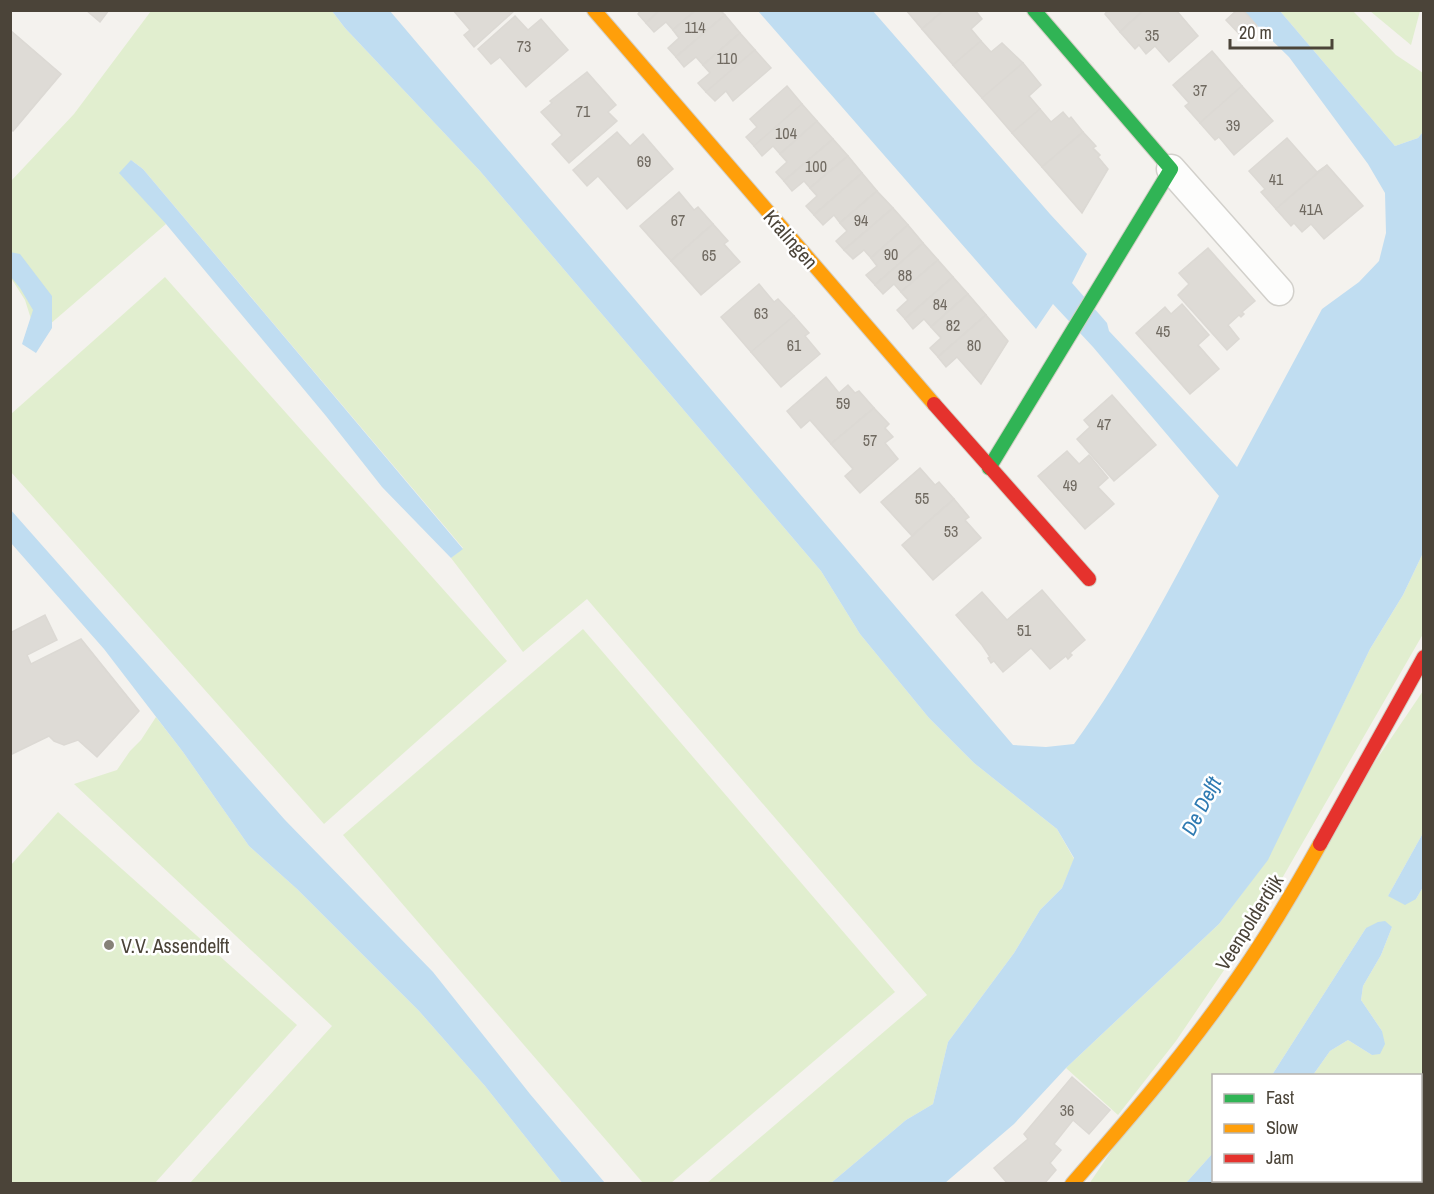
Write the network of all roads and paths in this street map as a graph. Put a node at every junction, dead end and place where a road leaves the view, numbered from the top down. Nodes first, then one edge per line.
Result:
1 (594, 10) edge
2 (1034, 10) edge
3 (1171, 169) junction
4 (1279, 291) dead end
5 (989, 468) junction
6 (1089, 579) dead end
7 (1424, 657) edge
8 (1072, 1184) edge

1 - 5 street, Kralingen
2 - 3 street
3 - 4 street
3 - 5 street
5 - 6 street, Kralingen
7 - 8 street, Veenpolderdijk

